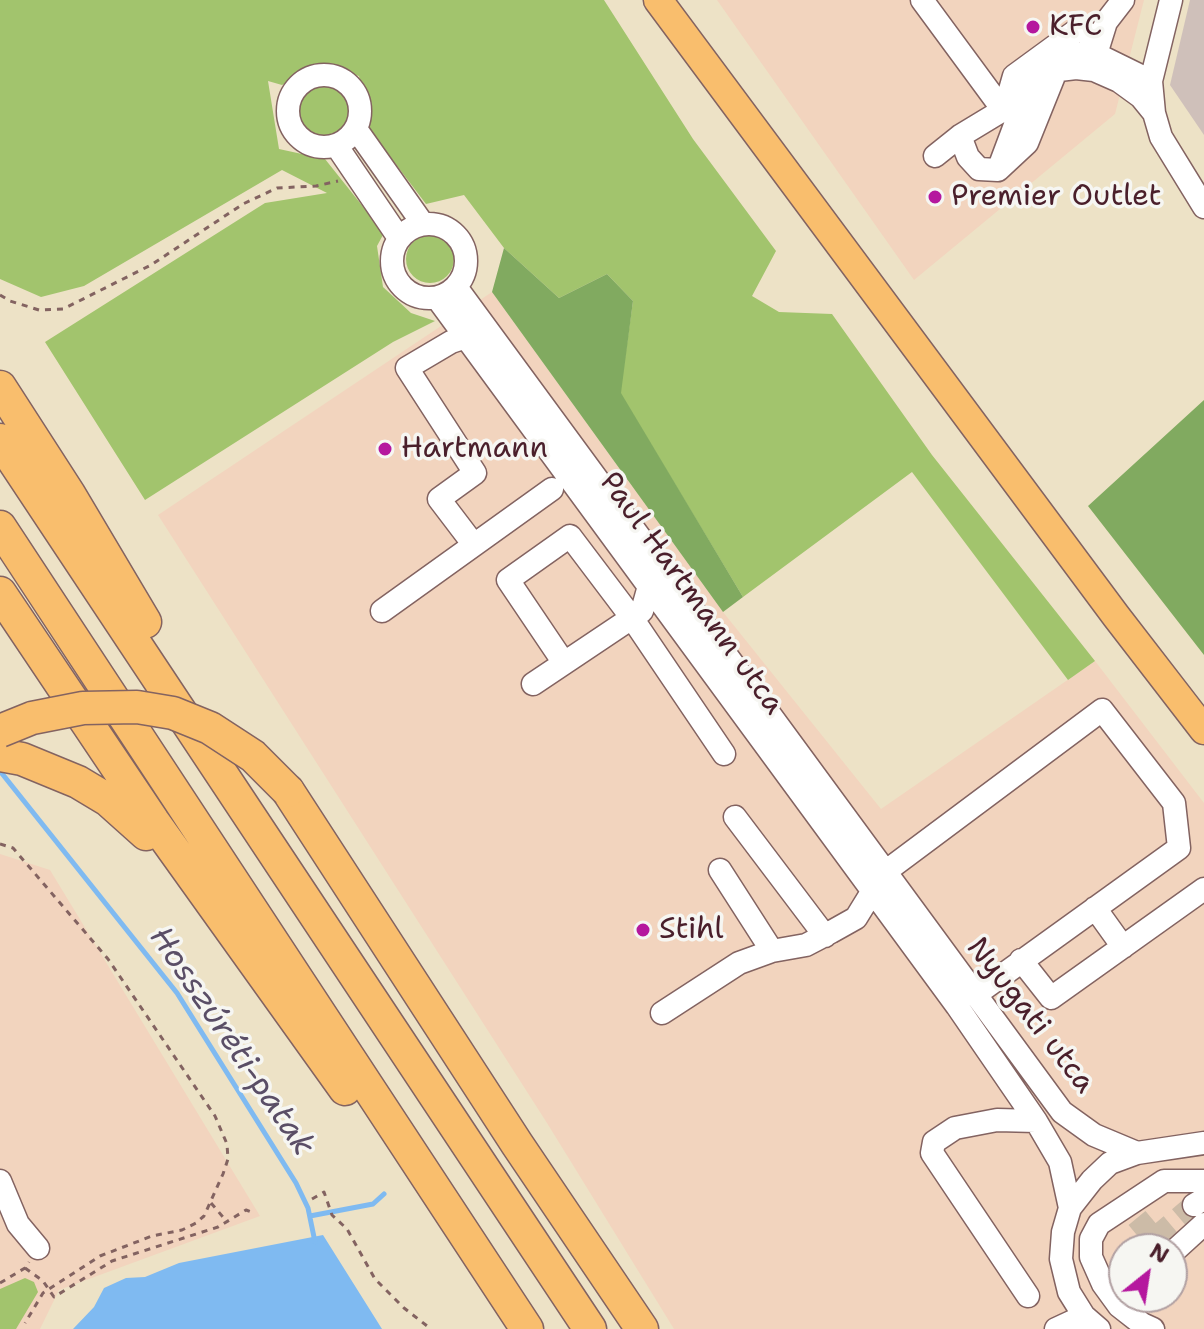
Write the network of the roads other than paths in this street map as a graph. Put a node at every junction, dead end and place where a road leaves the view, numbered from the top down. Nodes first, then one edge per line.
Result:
1 (658, 0) edge
2 (922, 0) edge
3 (1171, 0) edge
4 (1118, 4) edge
5 (1096, 54) junction
6 (1056, 70) junction
7 (1151, 81) junction
8 (1016, 100) junction
9 (1154, 113) junction
10 (356, 129) junction
11 (960, 136) junction
12 (336, 145) junction
13 (935, 156) dead end
14 (998, 170) junction
15 (1204, 207) edge
16 (423, 224) junction
17 (399, 238) junction
18 (446, 292) junction
19 (466, 337) junction
20 (0, 387) edge
21 (0, 440) edge
22 (552, 456) junction
23 (552, 489) junction
24 (588, 505) junction
25 (0, 527) edge
26 (474, 545) junction
27 (649, 586) junction
28 (0, 593) edge
29 (382, 611) dead end
30 (637, 614) junction
31 (671, 617) junction
32 (564, 663) junction
33 (533, 684) dead end
34 (1204, 730) edge
35 (0, 731) edge
36 (724, 754) dead end
37 (11, 757) edge
38 (247, 811) junction
39 (735, 817) dead end
40 (720, 870) dead end
41 (891, 881) junction
42 (1204, 889) edge
43 (872, 892) junction
44 (209, 900) junction
45 (1095, 908) junction
46 (856, 918) junction
47 (896, 924) junction
48 (825, 936) junction
49 (1123, 947) junction
50 (772, 951) junction
51 (1021, 960) junction
52 (975, 995) junction
53 (662, 1013) dead end
54 (1014, 1089) junction
55 (997, 1120) junction
56 (1036, 1121) junction
57 (1204, 1143) edge
58 (1137, 1153) junction
59 (0, 1181) edge
60 (1204, 1181) edge
61 (1070, 1208) junction
62 (1201, 1209) edge
63 (1185, 1233) edge
64 (38, 1248) road end
65 (1108, 1288) edge
66 (501, 1290) junction
67 (1028, 1296) dead end
68 (1132, 1313) edge
69 (1092, 1323) edge
70 (527, 1329) edge
71 (590, 1329) edge
72 (642, 1329) edge
73 (1056, 1329) edge
74 (1153, 1329) edge

1 - 34 main road
2 - 8 street
3 - 7 street
4 - 5 street
5 - 6 street
5 - 7 street
5 - 8 street
5 - 9 street
6 - 8 street
6 - 14 street
7 - 9 street
8 - 11 street
8 - 14 street
9 - 15 street
10 - 12 street
10 - 12 street
10 - 16 street
11 - 13 street
11 - 14 street
12 - 17 street
16 - 17 street
16 - 18 street
17 - 18 street
18 - 19 street, Paul Hartmann utca
18 - 41 street, Paul Hartmann utca
19 - 22 street, Paul Hartmann utca
19 - 26 street
20 - 38 highway
21 - 38 highway
22 - 23 street
22 - 24 street, Paul Hartmann utca
23 - 24 street
23 - 26 street
24 - 27 street, Paul Hartmann utca
25 - 66 highway
26 - 29 street
27 - 30 street
27 - 31 street, Paul Hartmann utca
28 - 44 highway
30 - 31 street
30 - 32 street
30 - 32 street
30 - 36 street
31 - 43 street, Paul Hartmann utca
32 - 33 street
35 - 72 highway, bridge
37 - 44 highway
38 - 71 highway
39 - 48 street
40 - 50 street
41 - 45 street
41 - 52 street, Nyugati utca
42 - 49 street
43 - 46 street
43 - 47 street, Paul Hartmann utca
44 - 66 highway
45 - 49 street
45 - 51 street
46 - 47 street
46 - 48 street
47 - 54 street, Nyugati utca
48 - 50 street
49 - 51 street
50 - 53 street
51 - 52 street
52 - 58 street, Nyugati utca
54 - 55 street
54 - 56 street, Nyugati utca
55 - 56 street
55 - 67 street
56 - 61 street, Nyugati utca
57 - 58 street
58 - 61 street
59 - 64 street
60 - 65 street
61 - 69 street
62 - 63 street
66 - 70 highway
68 - 74 street
69 - 73 street

